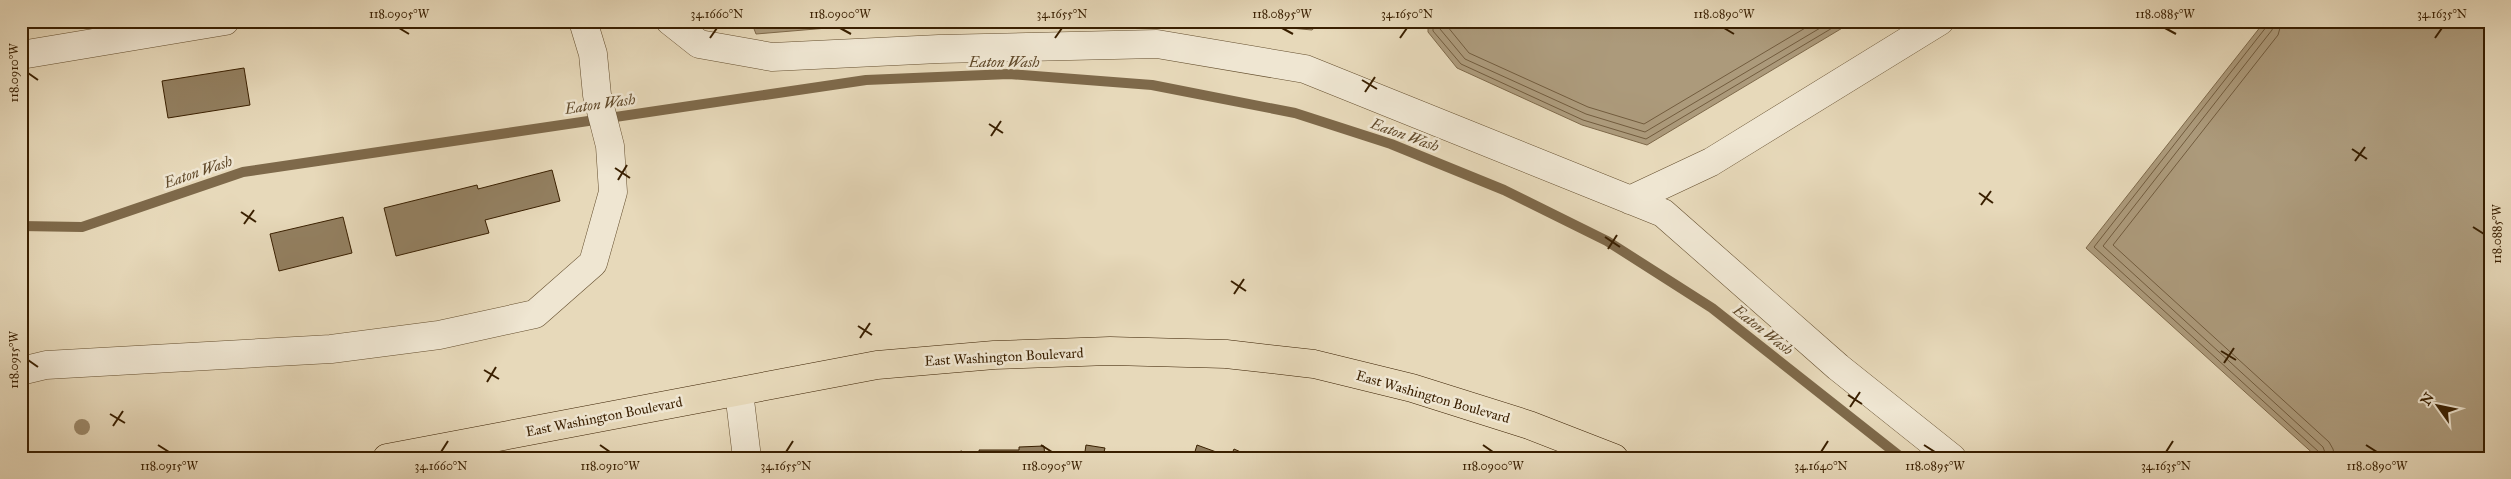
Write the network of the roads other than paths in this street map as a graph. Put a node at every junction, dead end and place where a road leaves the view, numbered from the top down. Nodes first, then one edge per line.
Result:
1 (225, 21) edge
2 (583, 21) edge
3 (670, 21) edge
4 (1940, 21) edge
5 (21, 56) edge
6 (1630, 200) junction
7 (21, 370) edge
8 (740, 392) junction
9 (1606, 456) edge
10 (387, 458) edge
11 (747, 458) edge
12 (1952, 458) edge

1 - 5 street
2 - 7 street
3 - 6 street
4 - 6 street
6 - 12 street
8 - 9 main road, East Washington Boulevard
8 - 10 main road, East Washington Boulevard
8 - 11 street

